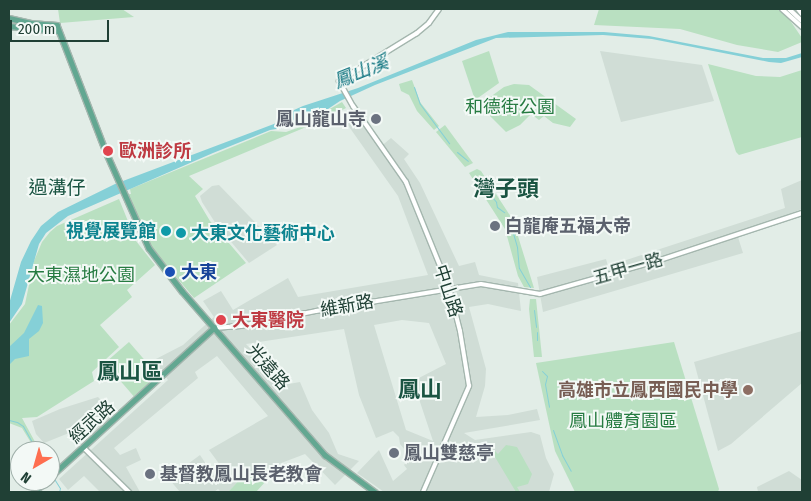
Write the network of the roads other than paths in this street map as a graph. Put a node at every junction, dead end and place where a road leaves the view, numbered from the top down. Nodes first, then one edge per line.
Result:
1 (439, 9) edge
2 (782, 9) edge
3 (789, 9) edge
4 (798, 9) edge
5 (802, 14) edge
6 (9, 18) edge
7 (802, 21) edge
8 (9, 26) edge
9 (802, 27) edge
10 (58, 31) junction
11 (802, 213) edge
12 (449, 288) junction
13 (214, 328) junction
14 (84, 448) junction
15 (60, 468) edge
16 (129, 492) edge
17 (375, 492) edge
18 (423, 492) edge

1 - 12 main road, 中山路
2 - 9 main road
3 - 7 main road
4 - 5 main road
6 - 10 main road
8 - 10 main road
10 - 13 main road, 光遠路
11 - 12 main road, 五甲一路
12 - 13 main road, 維新路
12 - 18 main road, 中山路
13 - 14 main road, 經武路
13 - 17 main road, 光遠路
14 - 15 main road, 經武路
14 - 16 main road

